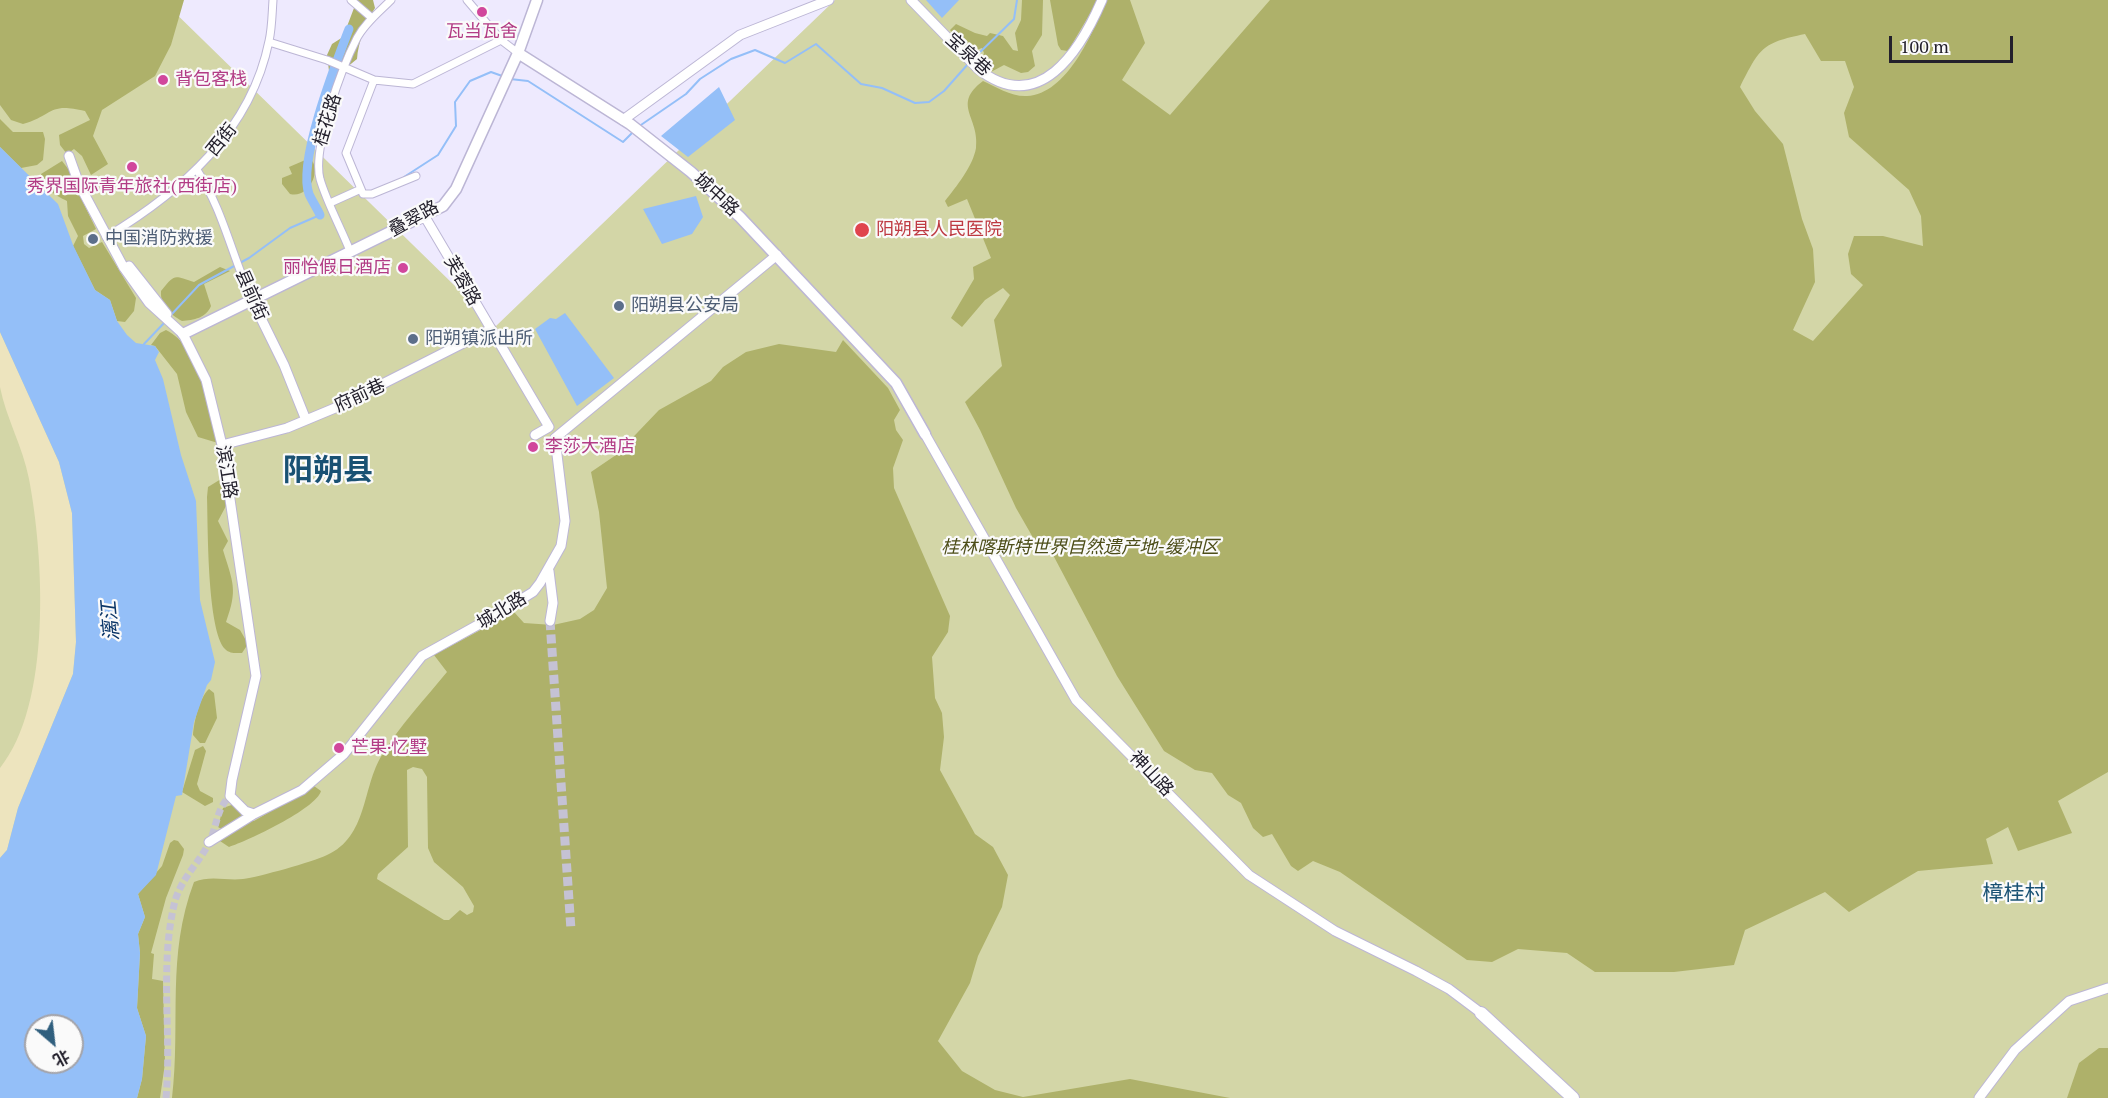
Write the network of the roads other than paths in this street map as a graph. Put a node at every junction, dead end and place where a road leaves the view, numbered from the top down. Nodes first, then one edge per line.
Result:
1 (273, 0) edge
2 (351, 0) edge
3 (391, 0) edge
4 (467, 0) edge
5 (537, 0) edge
6 (829, 0) edge
7 (910, 0) edge
8 (1102, 0) edge
9 (372, 18) junction
10 (501, 40) junction
11 (269, 42) junction
12 (518, 52) junction
13 (345, 69) junction
14 (374, 80) junction
15 (626, 122) junction
16 (69, 156) dead end
17 (197, 170) junction
18 (416, 177) dead end
19 (362, 189) junction
20 (331, 204) junction
21 (424, 217) junction
22 (106, 237) junction
23 (350, 251) junction
24 (777, 255) junction
25 (252, 300) junction
26 (491, 329) junction
27 (183, 334) junction
28 (306, 420) junction
29 (549, 427) junction
30 (925, 434) joint
31 (535, 435) dead end
32 (555, 438) junction
33 (222, 445) junction
34 (549, 571) junction
35 (550, 621) tunnel mouth
36 (254, 814) junction
37 (209, 842) dead end
38 (2108, 988) edge
39 (1481, 1013) joint
40 (1573, 1098) edge
41 (1979, 1098) edge

1 - 11 street, 西街
2 - 9 street
3 - 9 street, 桂花路
4 - 10 street, 城中路
5 - 12 street, 叠翠路
6 - 15 street
7 - 8 street, 宝泉巷
9 - 13 street, 桂花路
10 - 12 street, 城中路
10 - 14 street
11 - 13 street
11 - 17 street, 西街
12 - 15 street, 城中路
12 - 21 street, 叠翠路
13 - 14 street
13 - 20 street, 桂花路
14 - 19 street
15 - 24 street, 城中路
16 - 22 street, 滨江路
17 - 22 street, 西街
17 - 25 street, 县前街
18 - 19 street
19 - 20 street
20 - 23 street, 桂花路
21 - 23 street, 叠翠路
21 - 26 street, 芙蓉路
21 - 27 street
21 - 29 street
22 - 27 street
22 - 27 street, 滨江路
23 - 25 street, 叠翠路
24 - 30 street, 城中路
24 - 32 street
25 - 27 street, 叠翠路
25 - 28 street, 县前街
26 - 28 street, 府前巷
26 - 29 street, 芙蓉路
27 - 33 street, 滨江路
28 - 33 street, 府前巷
29 - 31 street
29 - 32 street, 芙蓉路
30 - 39 street, 神山路
32 - 34 street, 城北路
33 - 36 street, 滨江路
34 - 35 street
34 - 36 street, 城北路
36 - 37 street, 城北路
38 - 41 street
39 - 40 main road

